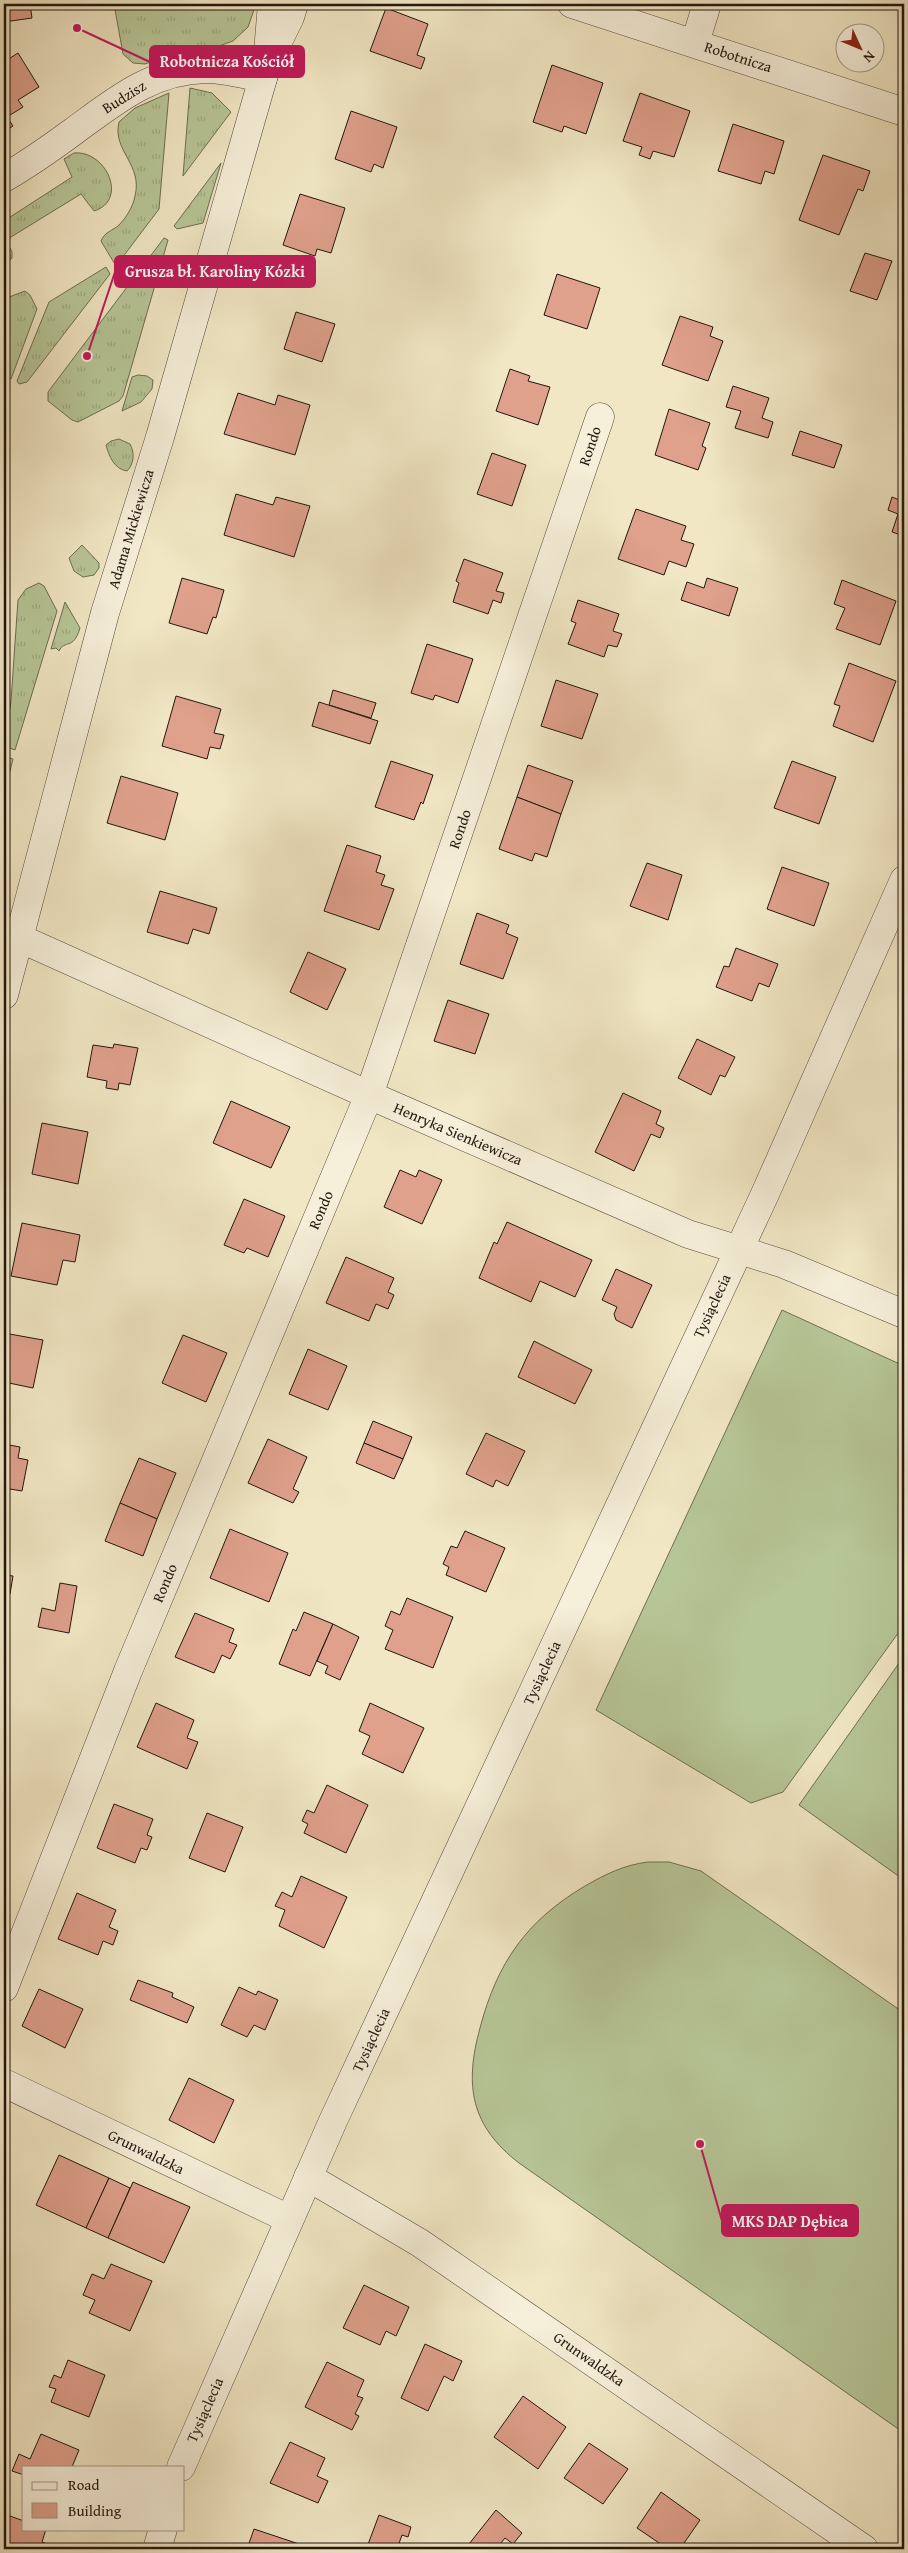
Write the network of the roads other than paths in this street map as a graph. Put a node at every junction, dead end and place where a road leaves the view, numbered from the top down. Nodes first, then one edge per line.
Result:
1 (272, 4) edge
2 (294, 4) edge
3 (572, 4) edge
4 (707, 4) edge
5 (695, 44) junction
6 (265, 71) junction
7 (904, 112) edge
8 (4, 178) edge
9 (600, 417) dead end
10 (904, 880) edge
11 (19, 938) junction
12 (4, 995) edge
13 (369, 1095) junction
14 (738, 1248) junction
15 (904, 1314) edge
16 (4, 1988) edge
17 (4, 2083) edge
18 (308, 2177) junction
19 (289, 2219) junction
20 (181, 2466) edge
21 (163, 2530) edge
22 (157, 2549) edge
23 (864, 2549) edge

1 - 6 street, Adama Mickiewicza
2 - 6 street, Adama Mickiewicza
3 - 5 street, Robotnicza
4 - 5 street
5 - 7 street, Robotnicza
6 - 8 street, Budzisz
6 - 11 street, Adama Mickiewicza
9 - 13 street, Rondo
10 - 14 street, Tysiąclecia
11 - 12 street, Adama Mickiewicza
11 - 13 street, Henryka Sienkiewicza
13 - 14 street, Henryka Sienkiewicza
13 - 16 street, Rondo
14 - 15 street, Henryka Sienkiewicza
14 - 18 street, Tysiąclecia
17 - 19 street, Grunwaldzka
18 - 19 street, Tysiąclecia
18 - 23 street, Grunwaldzka
19 - 20 street, Tysiąclecia
21 - 22 street

